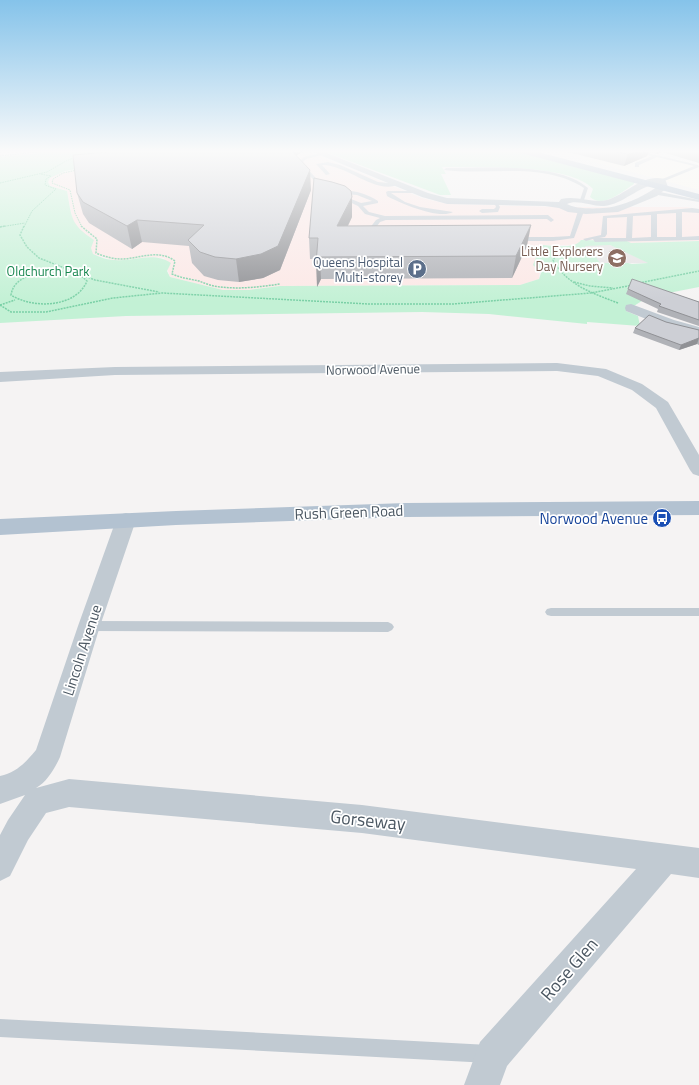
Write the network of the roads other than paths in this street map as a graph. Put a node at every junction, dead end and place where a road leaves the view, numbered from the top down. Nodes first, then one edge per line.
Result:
1 (350, 201) edge
2 (374, 201) edge
3 (398, 201) edge
4 (443, 201) edge
5 (566, 201) edge
6 (583, 201) edge
7 (613, 201) edge
8 (638, 201) edge
9 (496, 202) junction
10 (562, 204) junction
11 (360, 205) junction
12 (594, 207) junction
13 (581, 211) junction
14 (679, 211) junction
15 (699, 212) edge
16 (654, 213) junction
17 (630, 215) junction
18 (385, 218) junction
19 (551, 220) dead end
20 (572, 237) junction
21 (376, 238) edge
22 (679, 238) junction
23 (699, 238) edge
24 (509, 239) edge
25 (586, 239) junction
26 (629, 239) junction
27 (654, 239) junction
28 (632, 308) road end
29 (699, 331) edge
30 (0, 377) edge
31 (699, 470) edge
32 (699, 508) edge
33 (126, 520) junction
34 (0, 528) edge
35 (551, 612) dead end
36 (699, 612) edge
37 (89, 626) junction
38 (388, 627) dead end
39 (34, 789) junction
40 (0, 790) edge
41 (666, 858) junction
42 (699, 864) edge
43 (0, 866) edge
44 (0, 1028) edge
45 (493, 1054) junction
46 (482, 1085) edge

1 - 11 lane
2 - 11 lane
3 - 9 lane
4 - 9 street
5 - 10 street
6 - 12 street
7 - 12 street
8 - 12 street
9 - 10 street
10 - 13 street
11 - 18 lane
12 - 13 street
13 - 20 lane
14 - 15 lane
14 - 16 lane
14 - 22 lane
16 - 17 lane
16 - 27 lane
17 - 25 lane
17 - 26 lane
18 - 19 lane
18 - 21 lane
20 - 24 lane
20 - 25 lane
22 - 23 lane
22 - 27 lane
25 - 26 lane
26 - 27 lane
28 - 29 street
30 - 31 street, Norwood Avenue
32 - 33 main road, Rush Green Road
33 - 34 main road, Rush Green Road
33 - 37 street, Lincoln Avenue
35 - 36 lane
37 - 38 lane
37 - 39 street, Lincoln Avenue
39 - 40 street
39 - 41 street, Gorseway
39 - 43 street, Lincoln Avenue
41 - 42 street, Gorseway
41 - 45 street, Rose Glen
44 - 45 lane
45 - 46 street, Rose Glen

